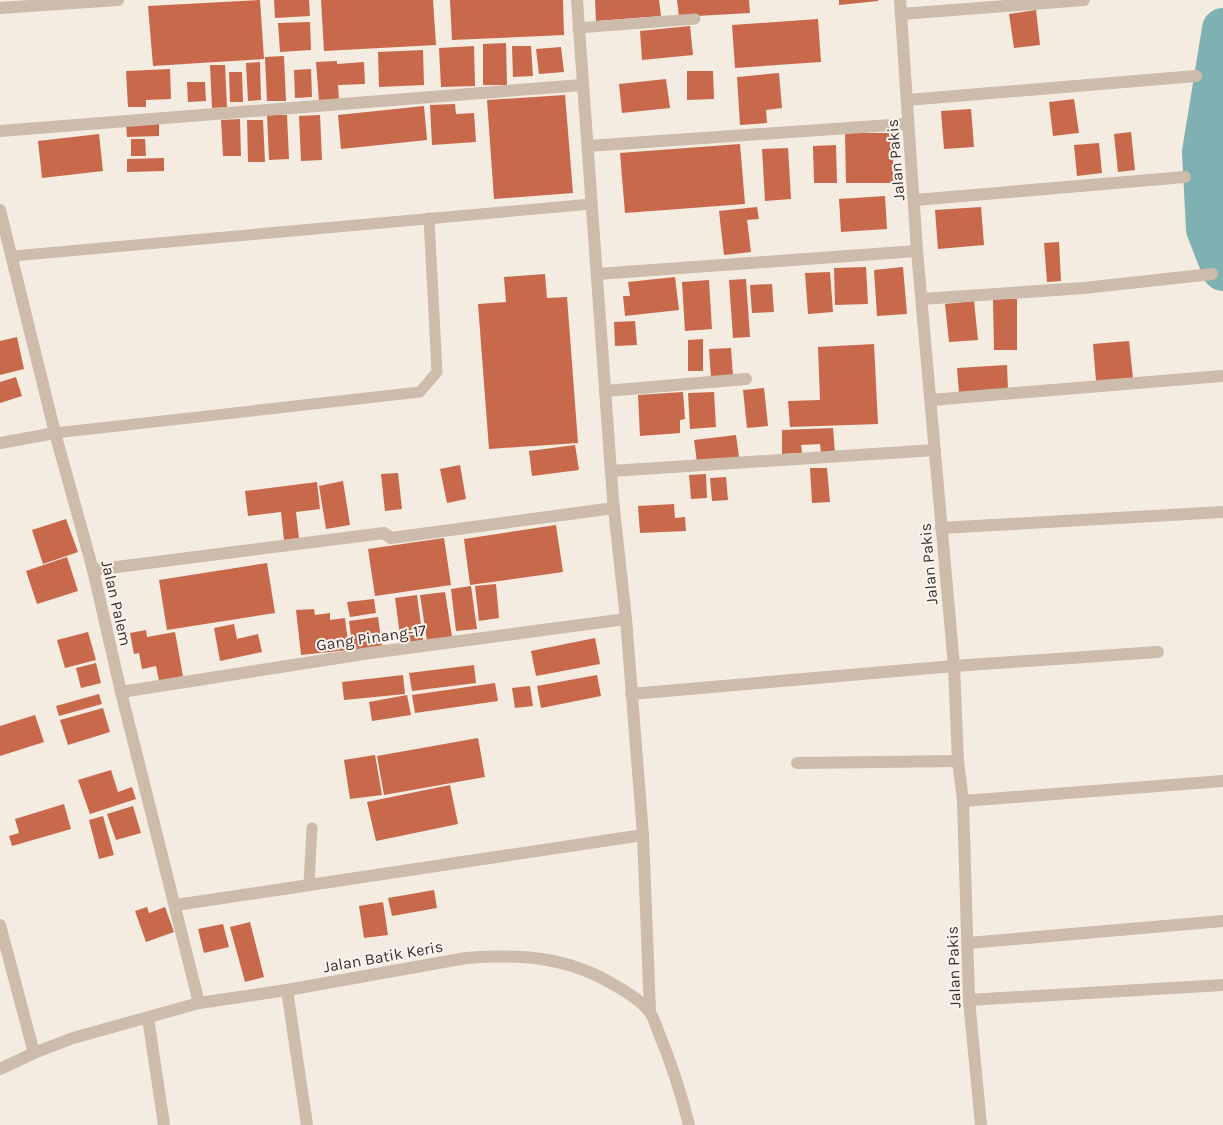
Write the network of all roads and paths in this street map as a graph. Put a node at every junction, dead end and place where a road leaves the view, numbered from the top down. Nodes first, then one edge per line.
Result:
1 (118, 0) edge
2 (577, 0) edge
3 (900, 0) edge
4 (1084, 0) edge
5 (0, 8) edge
6 (901, 14) junction
7 (695, 19) dead end
8 (578, 28) junction
9 (1196, 76) dead end
10 (582, 85) junction
11 (907, 100) junction
12 (906, 124) junction
13 (0, 131) edge
14 (588, 146) junction
15 (1185, 177) dead end
16 (915, 200) junction
17 (592, 204) junction
18 (0, 210) edge
19 (429, 218) junction
20 (917, 251) junction
21 (13, 256) junction
22 (597, 274) junction
23 (1212, 274) dead end
24 (922, 299) junction
25 (1222, 376) dead end
26 (746, 379) dead end
27 (605, 391) junction
28 (931, 400) junction
29 (55, 434) junction
30 (0, 443) edge
31 (935, 450) junction
32 (611, 471) junction
33 (614, 508) junction
34 (1223, 512) edge
35 (941, 528) junction
36 (93, 570) junction
37 (626, 619) junction
38 (1158, 652) dead end
39 (954, 666) junction
40 (121, 692) junction
41 (631, 694) junction
42 (958, 761) junction
43 (797, 763) dead end
44 (1223, 780) edge
45 (963, 801) junction
46 (312, 828) dead end
47 (643, 835) junction
48 (309, 885) junction
49 (176, 905) junction
50 (1223, 921) edge
51 (0, 925) edge
52 (968, 943) junction
53 (1223, 985) edge
54 (287, 990) junction
55 (969, 1000) junction
56 (199, 1003) junction
57 (650, 1011) junction
58 (148, 1018) junction
59 (34, 1053) junction
60 (0, 1069) edge
61 (164, 1125) edge
62 (307, 1125) edge
63 (689, 1125) edge
64 (981, 1125) edge

1 - 5 street
2 - 8 street
3 - 6 street, Jalan Pakis
4 - 6 street
6 - 11 street, Jalan Pakis
7 - 8 lane
8 - 10 street
9 - 11 street
10 - 13 street
10 - 14 street
11 - 12 street, Jalan Pakis
12 - 14 street
12 - 16 street, Jalan Pakis
14 - 17 street
15 - 16 street
16 - 20 street, Jalan Pakis
17 - 19 lane
17 - 22 street
18 - 21 street, Jalan Palem
19 - 21 lane
19 - 29 lane
20 - 22 street
20 - 24 street, Jalan Pakis
21 - 29 street, Jalan Palem
22 - 27 street
23 - 24 street
24 - 28 street, Jalan Pakis
25 - 28 street
26 - 27 street
27 - 32 street
28 - 31 street, Jalan Pakis
29 - 30 street
29 - 36 street, Jalan Palem
31 - 32 street
31 - 35 street, Jalan Pakis
32 - 33 street
33 - 36 street
33 - 37 street
34 - 35 street
35 - 39 street, Jalan Pakis
36 - 40 street, Jalan Palem
37 - 40 street, Gang Pinang-17
37 - 41 street
38 - 39 street
39 - 41 street
39 - 42 street, Jalan Pakis
40 - 49 street, Jalan Palem
41 - 47 street
42 - 43 street
42 - 45 street, Jalan Pakis
44 - 45 street
45 - 52 street, Jalan Pakis
46 - 48 lane
47 - 48 street
47 - 57 street
48 - 49 street
49 - 56 street, Jalan Palem
50 - 52 street
51 - 59 street
52 - 55 street, Jalan Pakis
53 - 55 street
54 - 56 street, Jalan Batik Keris
54 - 57 street, Jalan Batik Keris
54 - 62 street
55 - 64 street, Jalan Pakis
56 - 58 street, Jalan Batik Keris
57 - 63 street, Jalan Batik Keris
58 - 59 street, Jalan Batik Keris
58 - 61 street
59 - 60 street, Jalan Batik Keris

